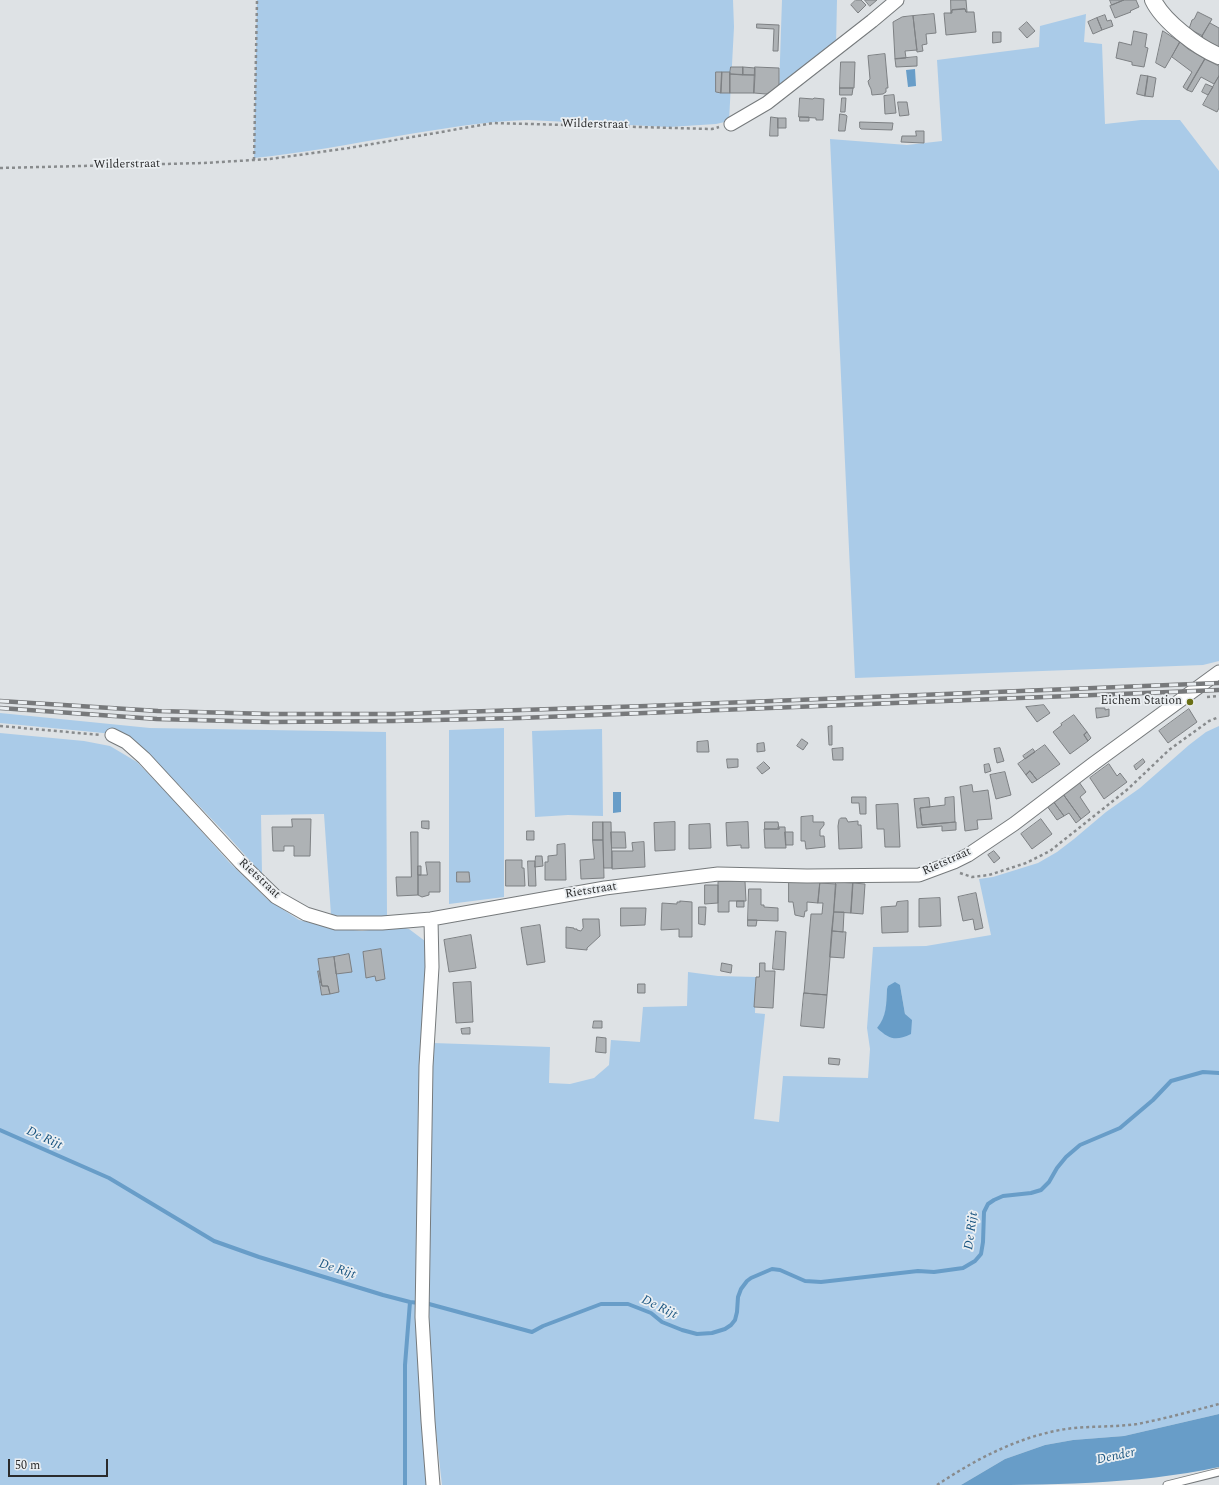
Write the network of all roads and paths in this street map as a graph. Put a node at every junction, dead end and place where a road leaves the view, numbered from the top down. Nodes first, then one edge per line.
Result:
1 (257, 0) edge
2 (897, 0) edge
3 (1153, 0) edge
4 (1219, 56) edge
5 (731, 124) joint
6 (254, 160) junction
7 (0, 168) edge
8 (1219, 672) edge
9 (1219, 717) edge
10 (0, 726) edge
11 (112, 736) joint
12 (954, 862) junction
13 (431, 919) junction
14 (1219, 1404) edge
15 (1219, 1472) edge
16 (433, 1485) edge
17 (937, 1485) edge
18 (1167, 1485) edge

1 - 6 path
2 - 5 street
3 - 4 street
5 - 6 path, Wilderstraat
6 - 7 path, Wilderstraat
8 - 12 street, Rietstraat
9 - 12 path
10 - 11 path
11 - 13 street, Rietstraat
12 - 13 street, Rietstraat
13 - 16 street
14 - 17 path
15 - 18 lane

